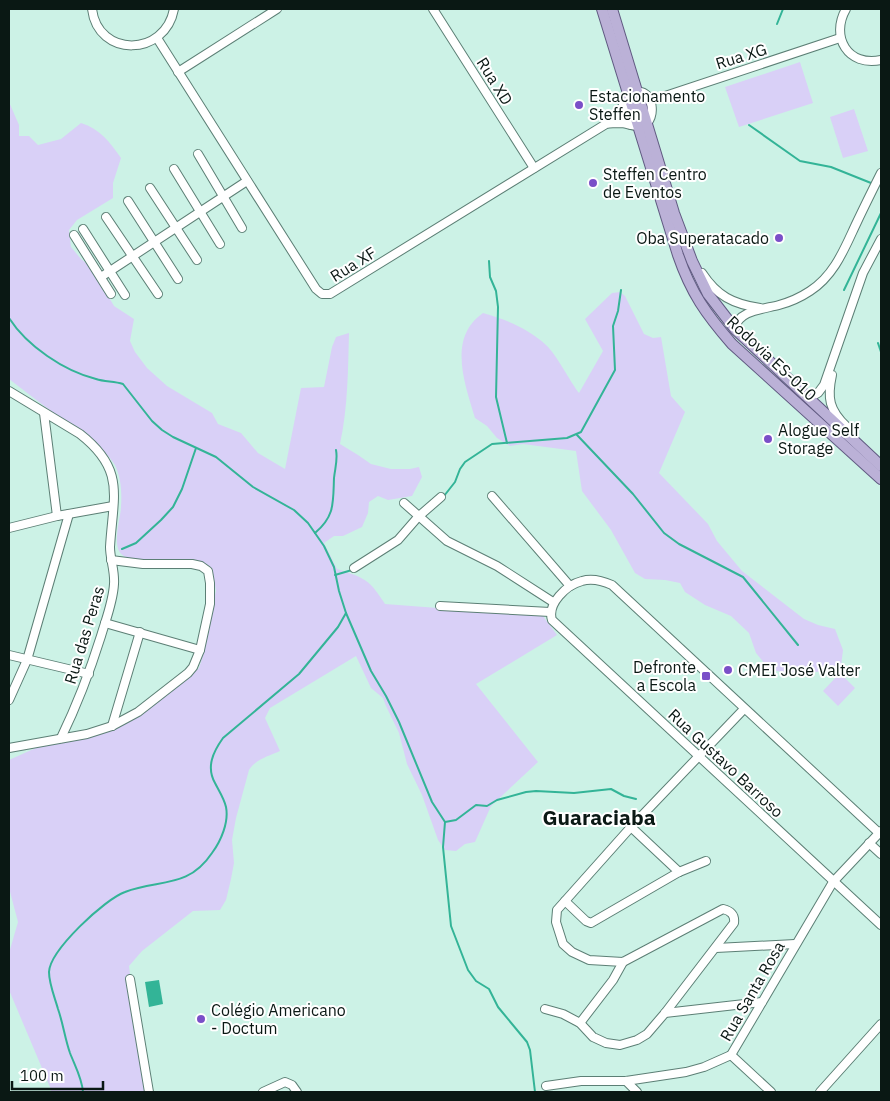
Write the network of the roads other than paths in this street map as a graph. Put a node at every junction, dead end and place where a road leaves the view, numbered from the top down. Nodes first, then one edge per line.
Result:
1 (92, 9) edge
2 (174, 9) edge
3 (277, 9) edge
4 (433, 9) edge
5 (602, 9) edge
6 (612, 9) edge
7 (846, 9) edge
8 (157, 38) junction
9 (840, 38) junction
10 (881, 60) edge
11 (178, 72) junction
12 (634, 93) junction
13 (650, 102) junction
14 (624, 105) junction
15 (606, 124) junction
16 (639, 125) junction
17 (198, 154) dead end
18 (534, 168) junction
19 (174, 169) dead end
20 (881, 173) edge
21 (247, 181) junction
22 (150, 188) dead end
23 (223, 198) junction
24 (128, 201) dead end
25 (674, 212) junction
26 (200, 213) junction
27 (106, 217) dead end
28 (83, 228) dead end
29 (177, 228) junction
30 (242, 228) dead end
31 (74, 235) dead end
32 (881, 239) edge
33 (155, 243) junction
34 (220, 244) dead end
35 (133, 258) junction
36 (197, 260) dead end
37 (110, 272) junction
38 (101, 278) junction
39 (178, 279) dead end
40 (111, 294) dead end
41 (158, 294) dead end
42 (125, 295) dead end
43 (762, 308) junction
44 (735, 329) junction
45 (732, 344) junction
46 (835, 358) junction
47 (9, 390) edge
48 (790, 396) junction
49 (808, 398) junction
50 (44, 413) junction
51 (869, 455) junction
52 (881, 466) edge
53 (881, 479) edge
54 (492, 496) dead end
55 (441, 497) dead end
56 (404, 503) dead end
57 (113, 506) junction
58 (69, 514) junction
59 (57, 516) junction
60 (418, 517) junction
61 (9, 528) edge
62 (111, 560) junction
63 (354, 568) dead end
64 (570, 586) junction
65 (553, 602) junction
66 (440, 606) dead end
67 (550, 612) junction
68 (105, 623) junction
69 (140, 632) junction
70 (200, 650) junction
71 (9, 655) edge
72 (27, 660) junction
73 (88, 674) junction
74 (9, 700) edge
75 (744, 709) junction
76 (112, 726) junction
77 (61, 738) junction
78 (9, 748) edge
79 (699, 756) junction
80 (631, 827) junction
81 (880, 832) edge
82 (869, 843) junction
83 (881, 854) edge
84 (706, 861) dead end
85 (680, 872) junction
86 (833, 882) junction
87 (565, 901) junction
88 (881, 925) edge
89 (795, 944) junction
90 (716, 948) junction
91 (623, 962) junction
92 (130, 979) dead end
93 (762, 1002) junction
94 (545, 1009) dead end
95 (665, 1013) junction
96 (580, 1023) junction
97 (881, 1024) edge
98 (731, 1055) junction
99 (626, 1081) junction
100 (546, 1086) dead end
101 (149, 1092) edge
102 (263, 1092) edge
103 (298, 1092) edge
104 (637, 1092) edge
105 (771, 1092) edge
106 (820, 1092) edge

1 - 8 street
2 - 8 street
3 - 11 street
4 - 18 street, Rua XD
5 - 12 main road, Rodovia ES-010
6 - 12 main road, Rodovia ES-010
7 - 9 street
8 - 11 street, Rua XF
9 - 10 street
9 - 13 street, Rua XG
11 - 21 street, Rua XF
12 - 13 street
12 - 14 street, Rua XF
12 - 16 main road, Rodovia ES-010
13 - 16 street
14 - 15 street, Rua XF
14 - 16 street
15 - 16 street
15 - 18 street, Rua XF
16 - 25 main road, Rodovia ES-010
16 - 45 main road, Rodovia ES-010
17 - 23 street
18 - 21 street, Rua XF
19 - 26 street
20 - 43 street
21 - 23 street
22 - 29 street
23 - 26 street
23 - 30 street
24 - 33 street
25 - 43 street
25 - 44 main road, Rodovia ES-010
26 - 29 street
26 - 34 street
27 - 35 street
28 - 37 street
29 - 33 street
29 - 36 street
31 - 38 street
32 - 46 street
33 - 35 street
33 - 39 street
35 - 37 street
35 - 41 street
37 - 38 street
37 - 42 street
38 - 40 street
43 - 44 street
44 - 45 main road
44 - 49 main road, Rodovia ES-010
45 - 48 main road, Rodovia ES-010
46 - 49 street
46 - 51 street
47 - 50 street, Rua das Peras
48 - 49 main road
48 - 53 main road, Rodovia ES-010
49 - 51 main road, Rodovia ES-010
50 - 57 street, Rua das Peras
50 - 59 street
51 - 52 main road, Rodovia ES-010
54 - 64 street
55 - 60 street
56 - 60 street
57 - 58 street
57 - 62 street, Rua das Peras
58 - 59 street
58 - 72 street
59 - 61 street
60 - 63 street
60 - 65 street
62 - 68 street, Rua das Peras
62 - 70 street
64 - 65 street
64 - 75 street
65 - 67 street
66 - 67 street
67 - 79 street, Rua Gustavo Barroso
68 - 69 street
68 - 73 street, Rua das Peras
69 - 70 street
69 - 76 street
70 - 76 street
71 - 72 street
72 - 73 street
72 - 74 street
73 - 77 street, Rua das Peras
75 - 79 street
75 - 81 street
76 - 77 street
77 - 78 street
79 - 80 street
79 - 86 street, Rua Gustavo Barroso
80 - 85 street
80 - 87 street
81 - 82 street, Rua Santa Rosa
82 - 83 street
82 - 86 street, Rua Santa Rosa
84 - 85 street
85 - 87 street
86 - 88 street, Rua Gustavo Barroso
86 - 89 street, Rua Santa Rosa
87 - 91 street
89 - 90 street
89 - 93 street, Rua Santa Rosa
90 - 91 street
90 - 95 street
91 - 96 street
92 - 101 street
93 - 95 street
93 - 98 street, Rua Santa Rosa
94 - 96 street
95 - 96 street
97 - 106 street
98 - 99 street, Rua Santa Rosa
98 - 105 street
99 - 100 street, Rua Santa Rosa
99 - 104 street
102 - 103 street

